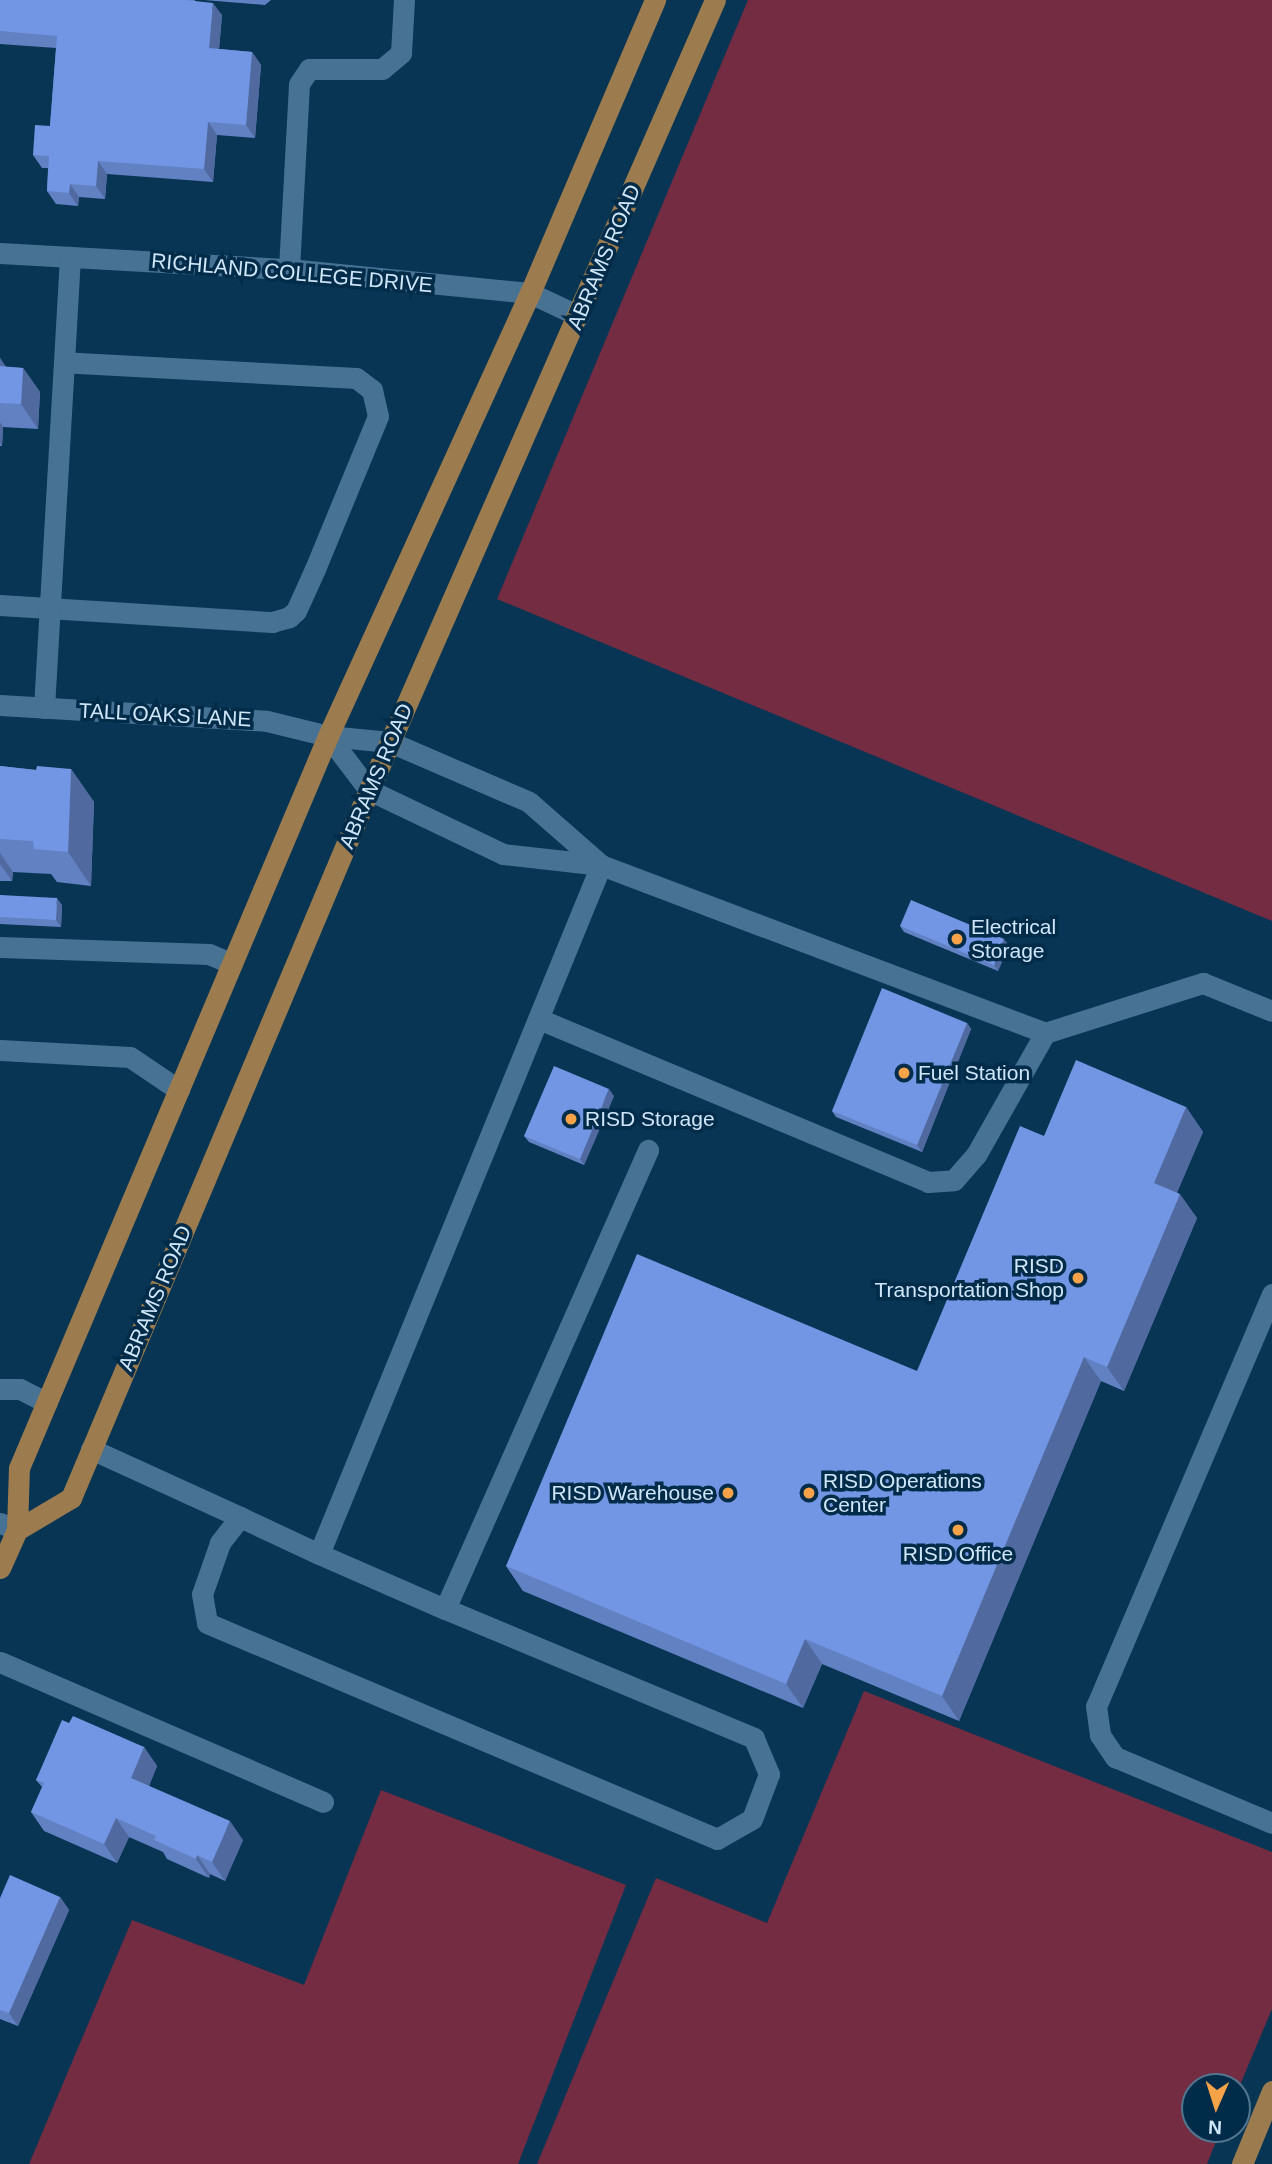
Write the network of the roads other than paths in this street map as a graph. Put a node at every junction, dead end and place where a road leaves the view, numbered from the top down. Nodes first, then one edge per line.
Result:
1 (404, 0) edge
2 (655, 0) edge
3 (715, 0) edge
4 (0, 253) edge
5 (70, 257) junction
6 (289, 269) junction
7 (530, 293) junction
8 (579, 316) junction
9 (64, 362) junction
10 (0, 605) edge
11 (49, 608) junction
12 (0, 705) edge
13 (44, 708) junction
14 (328, 737) junction
15 (390, 742) junction
16 (369, 790) junction
17 (601, 865) junction
18 (0, 947) edge
19 (232, 964) junction
20 (1272, 1011) edge
21 (539, 1019) junction
22 (1045, 1033) junction
23 (0, 1050) edge
24 (179, 1090) junction
25 (648, 1150) dead end
26 (1272, 1294) edge
27 (0, 1389) edge
28 (47, 1403) junction
29 (91, 1449) junction
30 (240, 1517) junction
31 (9, 1526) edge
32 (318, 1554) junction
33 (0, 1567) edge
34 (445, 1609) junction
35 (0, 1662) edge
36 (323, 1802) dead end
37 (1272, 1823) edge
38 (1272, 2091) edge
39 (1242, 2164) edge

1 - 6 street
2 - 7 main road
3 - 8 main road, ABRAMS ROAD
4 - 5 street, RICHLAND COLLEGE DRIVE
5 - 6 street, RICHLAND COLLEGE DRIVE
5 - 9 street
6 - 7 street, RICHLAND COLLEGE DRIVE
7 - 8 street, RICHLAND COLLEGE DRIVE
7 - 14 main road
8 - 15 main road, ABRAMS ROAD
9 - 11 street
9 - 11 street
10 - 11 street
11 - 13 street
12 - 13 street, TALL OAKS LANE
13 - 14 street, TALL OAKS LANE
14 - 15 street, TALL OAKS LANE
14 - 16 street
14 - 19 main road
15 - 16 main road, ABRAMS ROAD
15 - 17 street, TALL OAKS LANE
16 - 17 street
16 - 29 main road, ABRAMS ROAD
17 - 21 street
17 - 22 street
18 - 19 street
19 - 24 main road
20 - 22 street
21 - 22 street
21 - 32 street
23 - 24 street
24 - 28 main road
25 - 34 street
26 - 37 street
27 - 28 street
28 - 31 main road
29 - 30 street
29 - 31 main road, ABRAMS ROAD
30 - 32 street
30 - 34 street
31 - 33 main road
32 - 34 street
35 - 36 street
38 - 39 main road

